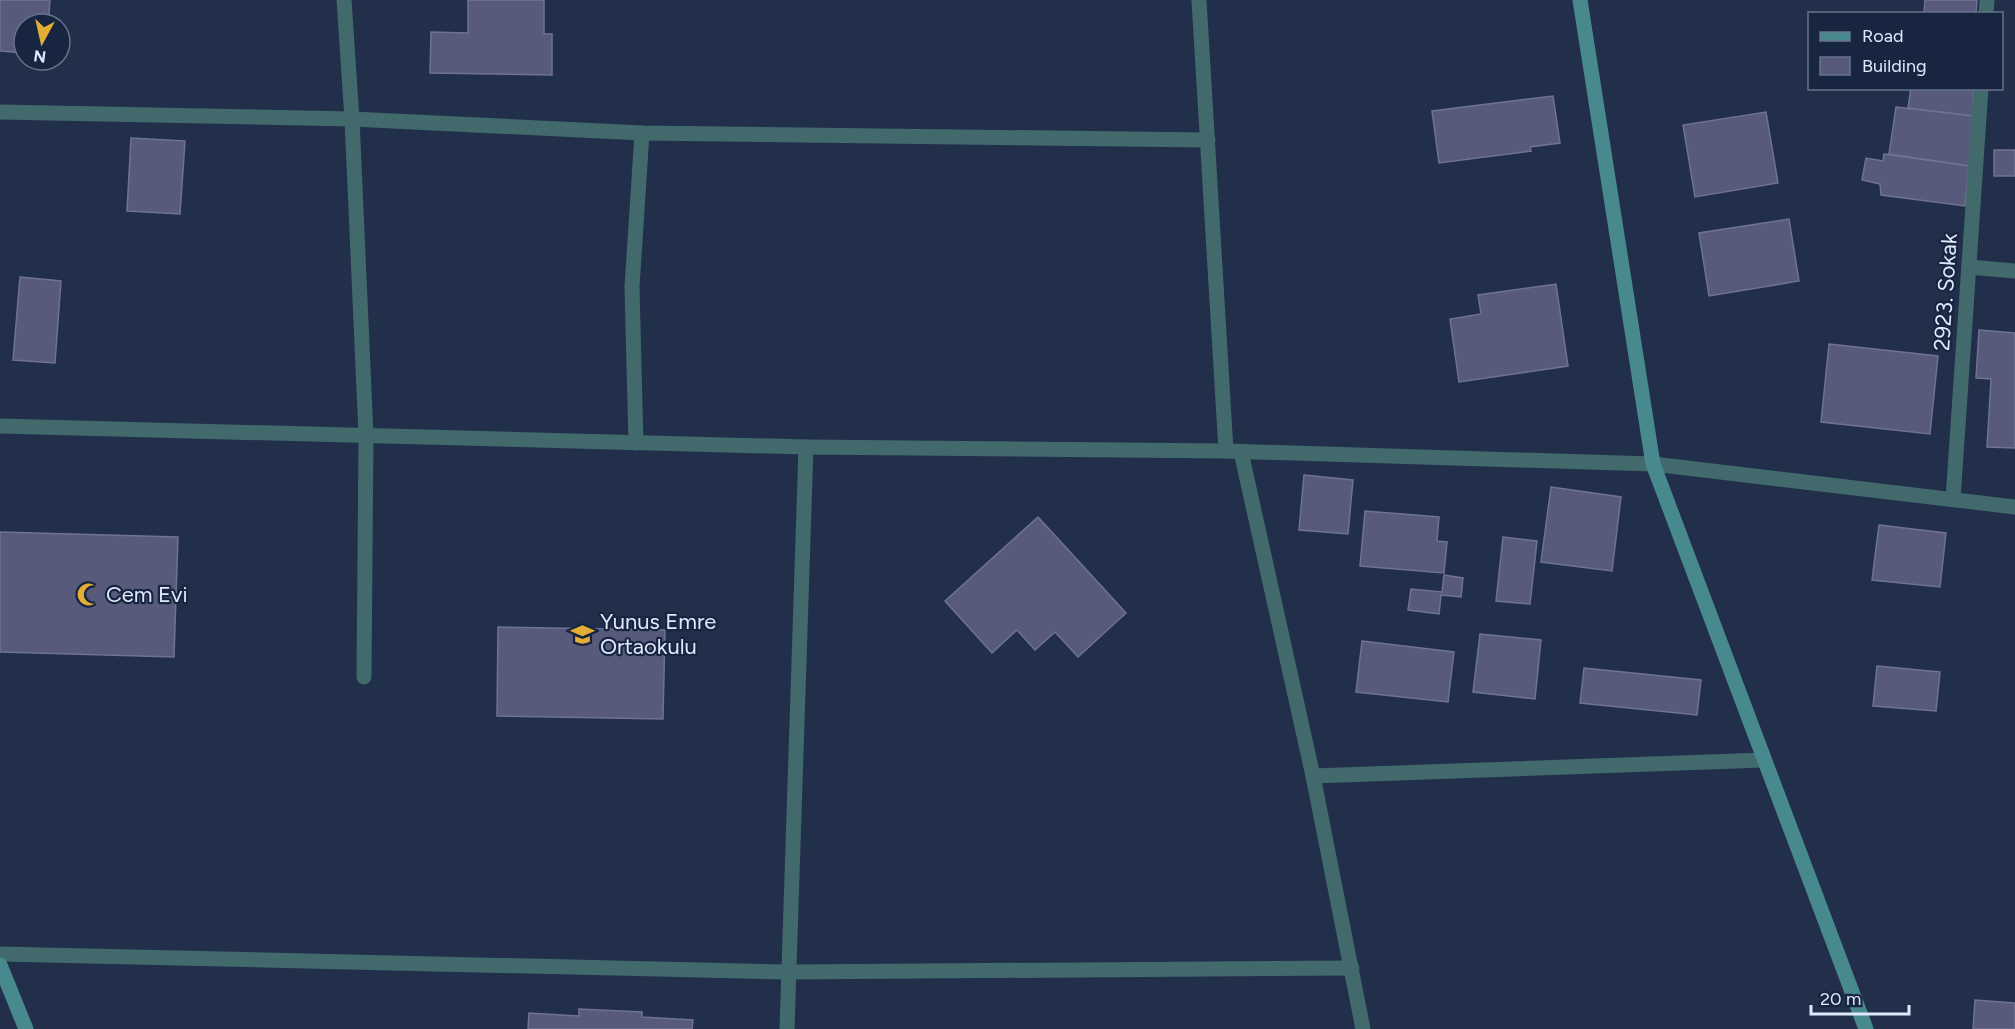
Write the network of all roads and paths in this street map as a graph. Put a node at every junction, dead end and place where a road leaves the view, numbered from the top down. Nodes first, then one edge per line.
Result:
1 (344, 0) edge
2 (1199, 0) edge
3 (1580, 0) edge
4 (1981, 90) edge
5 (0, 112) edge
6 (352, 119) junction
7 (642, 133) junction
8 (1208, 140) junction
9 (1969, 267) junction
10 (2015, 271) edge
11 (0, 426) edge
12 (366, 435) junction
13 (636, 443) junction
14 (806, 447) junction
15 (1234, 452) junction
16 (1653, 464) junction
17 (1953, 499) junction
18 (2015, 507) edge
19 (364, 677) dead end
20 (1764, 760) junction
21 (1313, 776) junction
22 (0, 954) edge
23 (0, 965) edge
24 (1352, 968) junction
25 (789, 972) junction
26 (26, 1029) edge
27 (787, 1029) edge
28 (1363, 1029) edge
29 (1866, 1029) edge

1 - 6 street
2 - 8 street
3 - 16 main road
4 - 9 street, 2923. Sokak
5 - 6 street
6 - 7 street
6 - 12 street
7 - 8 street
7 - 13 street
8 - 15 street
9 - 10 street
9 - 17 street, 2923. Sokak
11 - 12 street
12 - 13 street
12 - 19 street
13 - 14 street
14 - 15 street
14 - 25 street
15 - 16 street
15 - 21 street
16 - 17 street
16 - 20 main road
17 - 18 street
20 - 21 street
20 - 29 main road
21 - 24 street
22 - 25 street
23 - 26 main road
24 - 25 street
24 - 28 street
25 - 27 street

